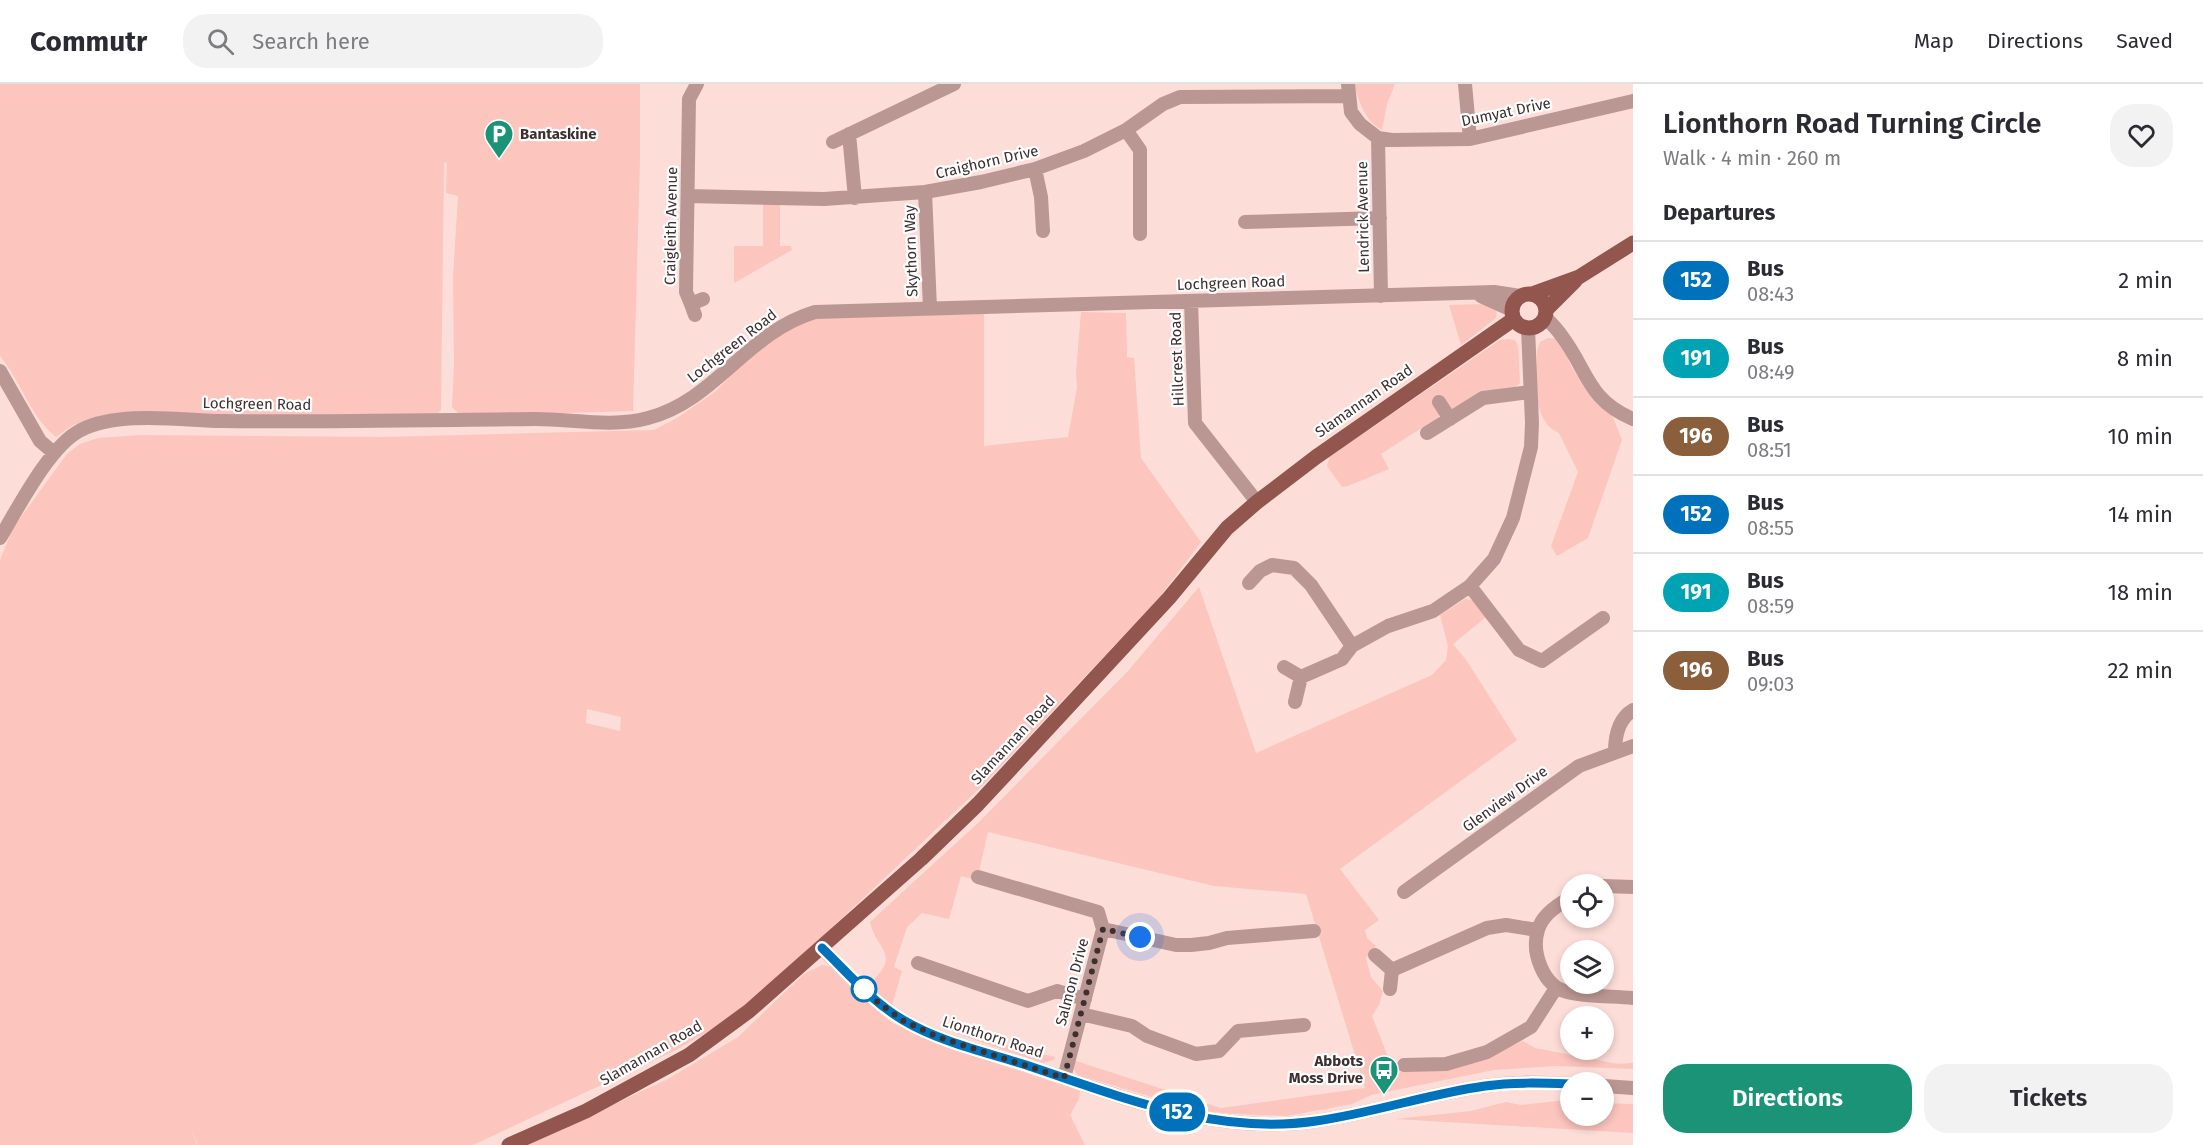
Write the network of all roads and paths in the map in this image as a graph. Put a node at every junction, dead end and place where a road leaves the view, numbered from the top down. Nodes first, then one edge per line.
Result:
1 (697, 84) edge
2 (954, 84) edge
3 (1465, 84) edge
4 (1242, 90) edge
5 (1348, 90) edge
6 (1633, 101) edge
7 (1126, 130) junction
8 (849, 134) junction
9 (1378, 138) junction
10 (1470, 139) junction
11 (833, 142) dead end
12 (1035, 169) junction
13 (925, 192) junction
14 (688, 196) junction
15 (855, 198) junction
16 (1380, 218) junction
17 (1245, 222) dead end
18 (1042, 231) dead end
19 (1140, 234) dead end
20 (1633, 243) edge
21 (1579, 277) junction
22 (1381, 296) junction
23 (1191, 301) junction
24 (1519, 305) junction
25 (697, 306) dead end
26 (930, 308) junction
27 (1546, 313) junction
28 (1528, 328) junction
29 (0, 371) edge
30 (1530, 392) junction
31 (1439, 402) dead end
32 (1450, 419) junction
33 (1633, 419) edge
34 (1426, 433) dead end
35 (54, 453) junction
36 (1257, 502) junction
37 (0, 538) edge
38 (1249, 583) dead end
39 (1470, 586) junction
40 (1603, 618) dead end
41 (1352, 646) junction
42 (1284, 667) dead end
43 (1301, 677) junction
44 (1295, 702) dead end
45 (1633, 710) edge
46 (1633, 746) edge
47 (1615, 752) junction
48 (978, 877) dead end
49 (1614, 886) edge
50 (1633, 887) edge
51 (1404, 891) dead end
52 (1560, 904) edge
53 (1265, 921) dead end
54 (1103, 929) junction
55 (1537, 930) junction
56 (1314, 931) dead end
57 (1266, 936) junction
58 (822, 948) junction
59 (1375, 956) dead end
60 (918, 963) dead end
61 (1392, 970) junction
62 (1556, 988) junction
63 (1390, 989) dead end
64 (1633, 998) edge
65 (1085, 999) junction
66 (1081, 1014) junction
67 (1304, 1025) dead end
68 (1404, 1065) dead end
69 (1064, 1078) junction
70 (1560, 1084) edge
71 (1614, 1087) edge
72 (1633, 1088) edge
73 (509, 1145) edge

1 - 14 street, Craigleith Avenue
2 - 8 street
3 - 10 street
4 - 5 street, Craighorn Drive
4 - 7 street, Craighorn Drive
5 - 9 street
6 - 10 street, Dumyat Drive
7 - 12 street, Craighorn Drive
7 - 19 street
8 - 11 street
8 - 15 street
9 - 10 street, Dumyat Drive
9 - 16 street, Lendrick Avenue
12 - 13 street, Craighorn Drive
12 - 18 street
13 - 15 street, Craighorn Drive
13 - 26 street, Skythorn Way
14 - 15 street, Craighorn Drive
14 - 25 street, Craigleith Avenue
16 - 17 street
16 - 22 street, Lendrick Avenue
20 - 21 main road, Slamannan Road
21 - 24 main road, Slamannan Road
21 - 27 main road, Slamannan Road
22 - 23 street, Lochgreen Road
22 - 24 street, Lochgreen Road
23 - 26 street, Lochgreen Road
23 - 36 street, Hillcrest Road
24 - 27 main road
24 - 28 main road
24 - 36 main road, Slamannan Road
26 - 35 street, Lochgreen Road
27 - 28 main road, Slamannan Road
27 - 33 street
28 - 30 street
29 - 35 street
30 - 32 street
30 - 39 street
31 - 32 street
32 - 34 street
35 - 37 street, Lochgreen Road
36 - 58 main road, Slamannan Road
38 - 41 street
39 - 40 street
39 - 41 street
41 - 43 street
42 - 43 street
43 - 44 street
45 - 47 street
46 - 47 street, Glenview Drive
47 - 51 street, Glenview Drive
48 - 54 street
49 - 50 street
52 - 55 street
53 - 57 street
54 - 57 street
54 - 65 street, Salmon Drive
55 - 61 street
55 - 62 street
56 - 57 street
58 - 69 street, Lionthorn Road
58 - 73 main road, Slamannan Road
59 - 61 street
60 - 65 street
61 - 63 street
62 - 64 street
62 - 68 street
65 - 66 street, Salmon Drive
66 - 67 street
66 - 69 street, Salmon Drive
69 - 70 street, Lionthorn Road
71 - 72 street

